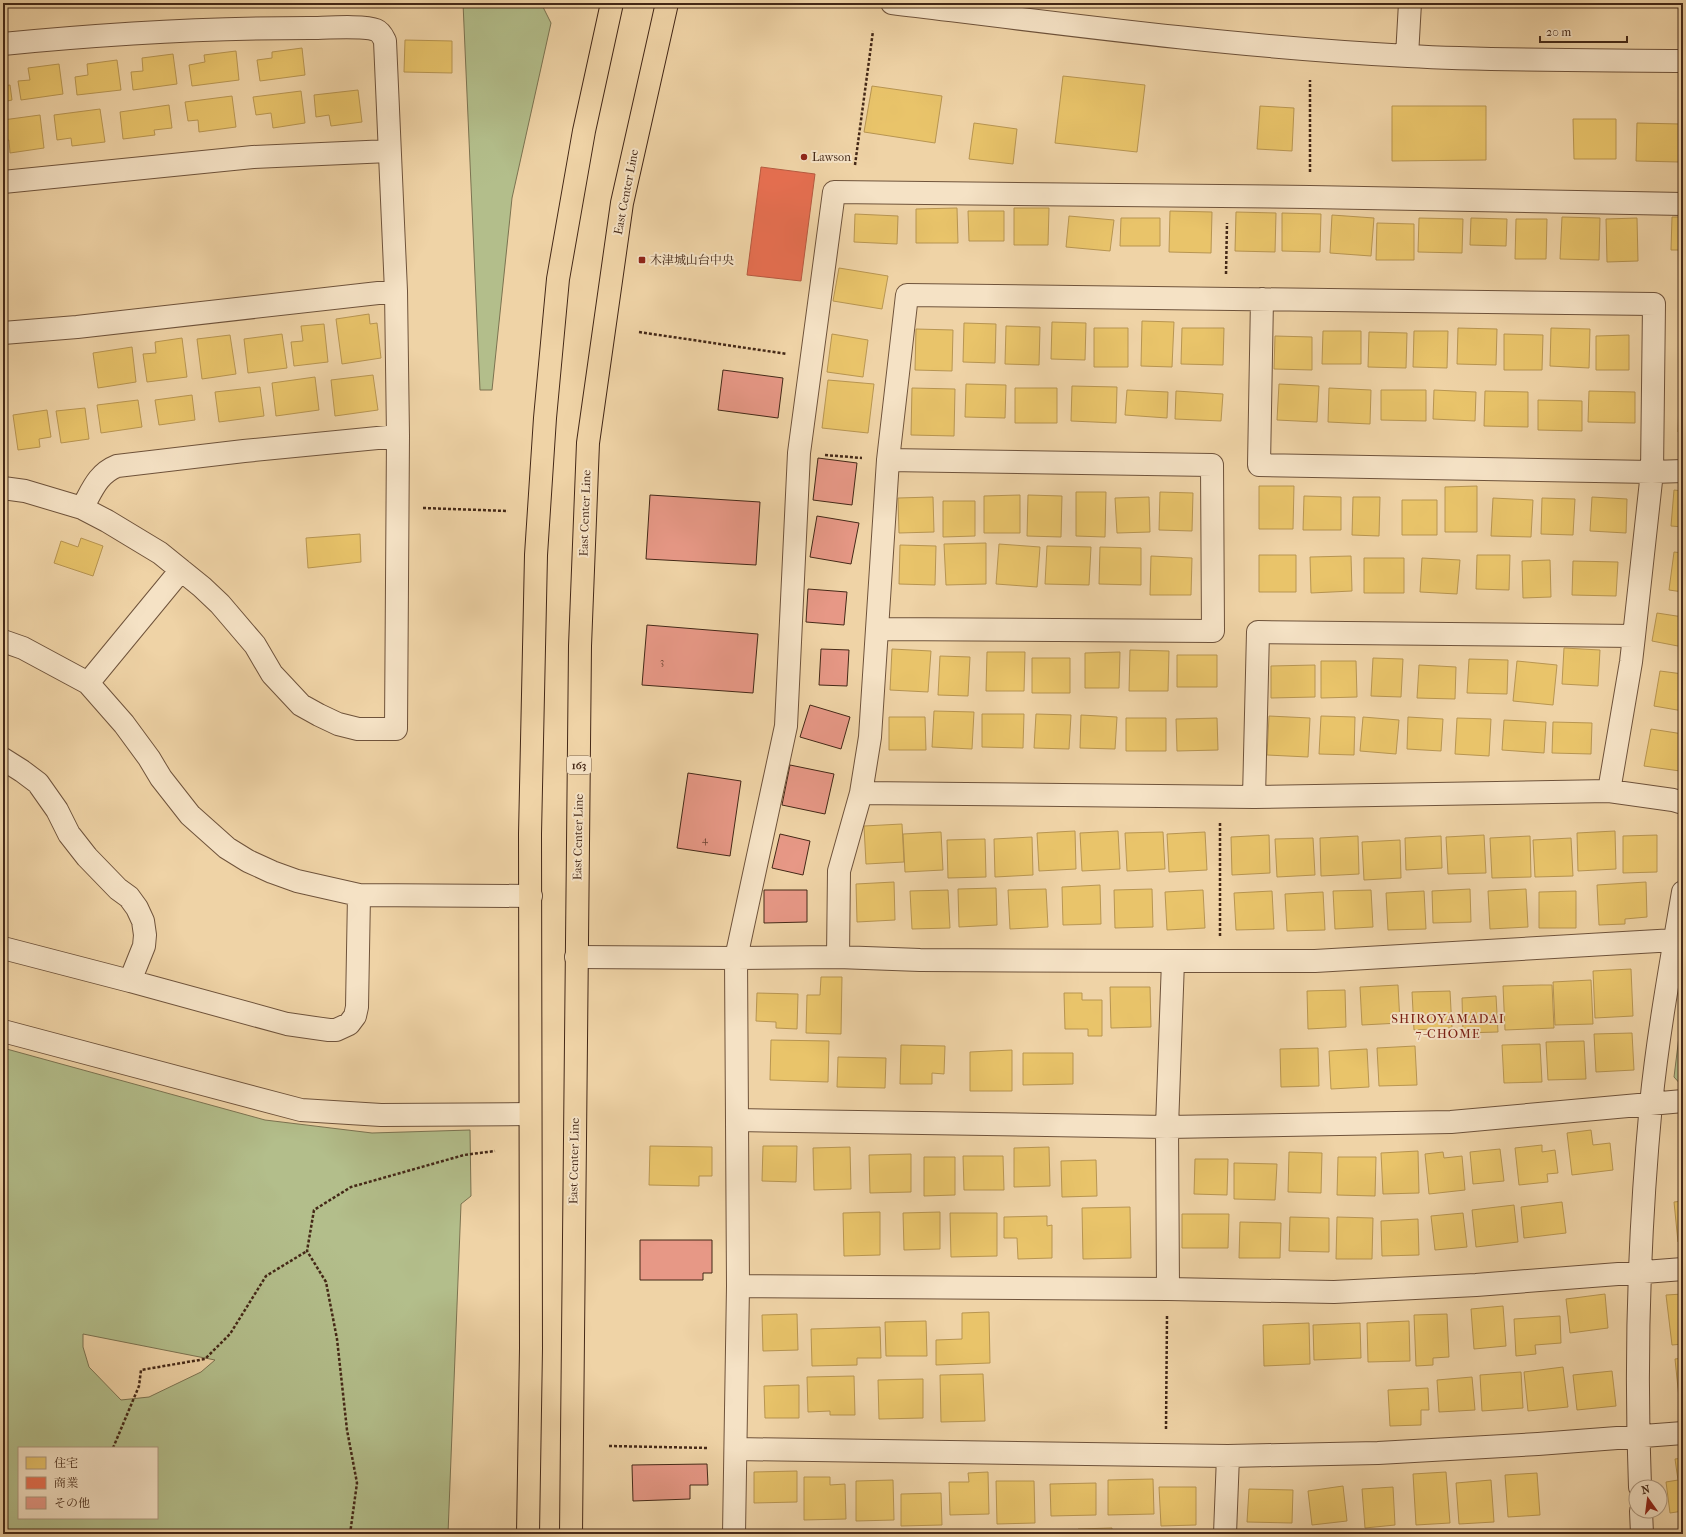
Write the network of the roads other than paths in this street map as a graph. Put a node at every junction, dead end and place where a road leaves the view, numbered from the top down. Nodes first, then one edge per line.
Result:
1 (612, 3) edge
2 (667, 3) edge
3 (892, 3) edge
4 (1410, 3) edge
5 (3, 44) edge
6 (1407, 56) junction
7 (1683, 61) edge
8 (389, 150) junction
9 (3, 182) edge
10 (1683, 204) edge
11 (396, 291) junction
12 (1262, 299) junction
13 (3, 333) edge
14 (398, 436) junction
15 (888, 460) junction
16 (1683, 471) edge
17 (1652, 472) junction
18 (3, 488) edge
19 (82, 508) junction
20 (181, 570) junction
21 (878, 629) junction
22 (1634, 636) junction
23 (3, 641) edge
24 (88, 683) junction
25 (3, 759) edge
26 (1609, 791) junction
27 (861, 793) junction
28 (1254, 797) junction
29 (1683, 803) edge
30 (1683, 892) edge
31 (358, 895) junction
32 (531, 896) junction
33 (1675, 940) junction
34 (3, 948) edge
35 (576, 957) junction
36 (838, 957) junction
37 (736, 958) junction
38 (1173, 961) junction
39 (130, 981) junction
40 (3, 1031) edge
41 (1683, 1101) edge
42 (1651, 1104) junction
43 (530, 1114) junction
44 (737, 1120) junction
45 (1167, 1127) junction
46 (1683, 1269) edge
47 (1639, 1274) junction
48 (738, 1286) junction
49 (1168, 1289) junction
50 (1683, 1433) edge
51 (1638, 1437) junction
52 (736, 1449) junction
53 (1228, 1456) junction
54 (1640, 1479) edge
55 (1641, 1519) edge
56 (528, 1534) edge
57 (571, 1534) edge
58 (734, 1534) edge
59 (1225, 1534) edge
60 (1642, 1534) edge

1 - 32 highway
2 - 35 highway, East Center Line / 163
3 - 6 street
4 - 6 street
5 - 8 street
6 - 7 street
8 - 9 street
8 - 11 street
10 - 37 street
11 - 13 street
11 - 14 street
12 - 15 street
12 - 17 street
12 - 17 street
14 - 19 street
14 - 20 street
15 - 21 street
15 - 21 street
16 - 17 street
17 - 22 street
18 - 19 street
19 - 20 street
20 - 24 street
21 - 27 street
22 - 26 street
22 - 28 street
23 - 24 street
24 - 31 street
25 - 39 street
26 - 28 street
26 - 29 street
27 - 28 street
27 - 36 street
30 - 33 street
31 - 32 street
31 - 39 street
32 - 43 highway
33 - 38 street
33 - 42 street
34 - 39 street
35 - 37 street
35 - 57 highway, East Center Line / 163
36 - 37 street
36 - 38 street
37 - 44 street
38 - 45 street
40 - 43 street
41 - 42 street
42 - 45 street
42 - 47 street
43 - 56 highway
44 - 45 street
44 - 48 street
45 - 49 street
46 - 47 street
47 - 49 street
47 - 51 street
48 - 49 street
48 - 52 street
50 - 51 street
51 - 53 street
51 - 54 street
52 - 53 street
52 - 58 street
53 - 59 street
55 - 60 street

